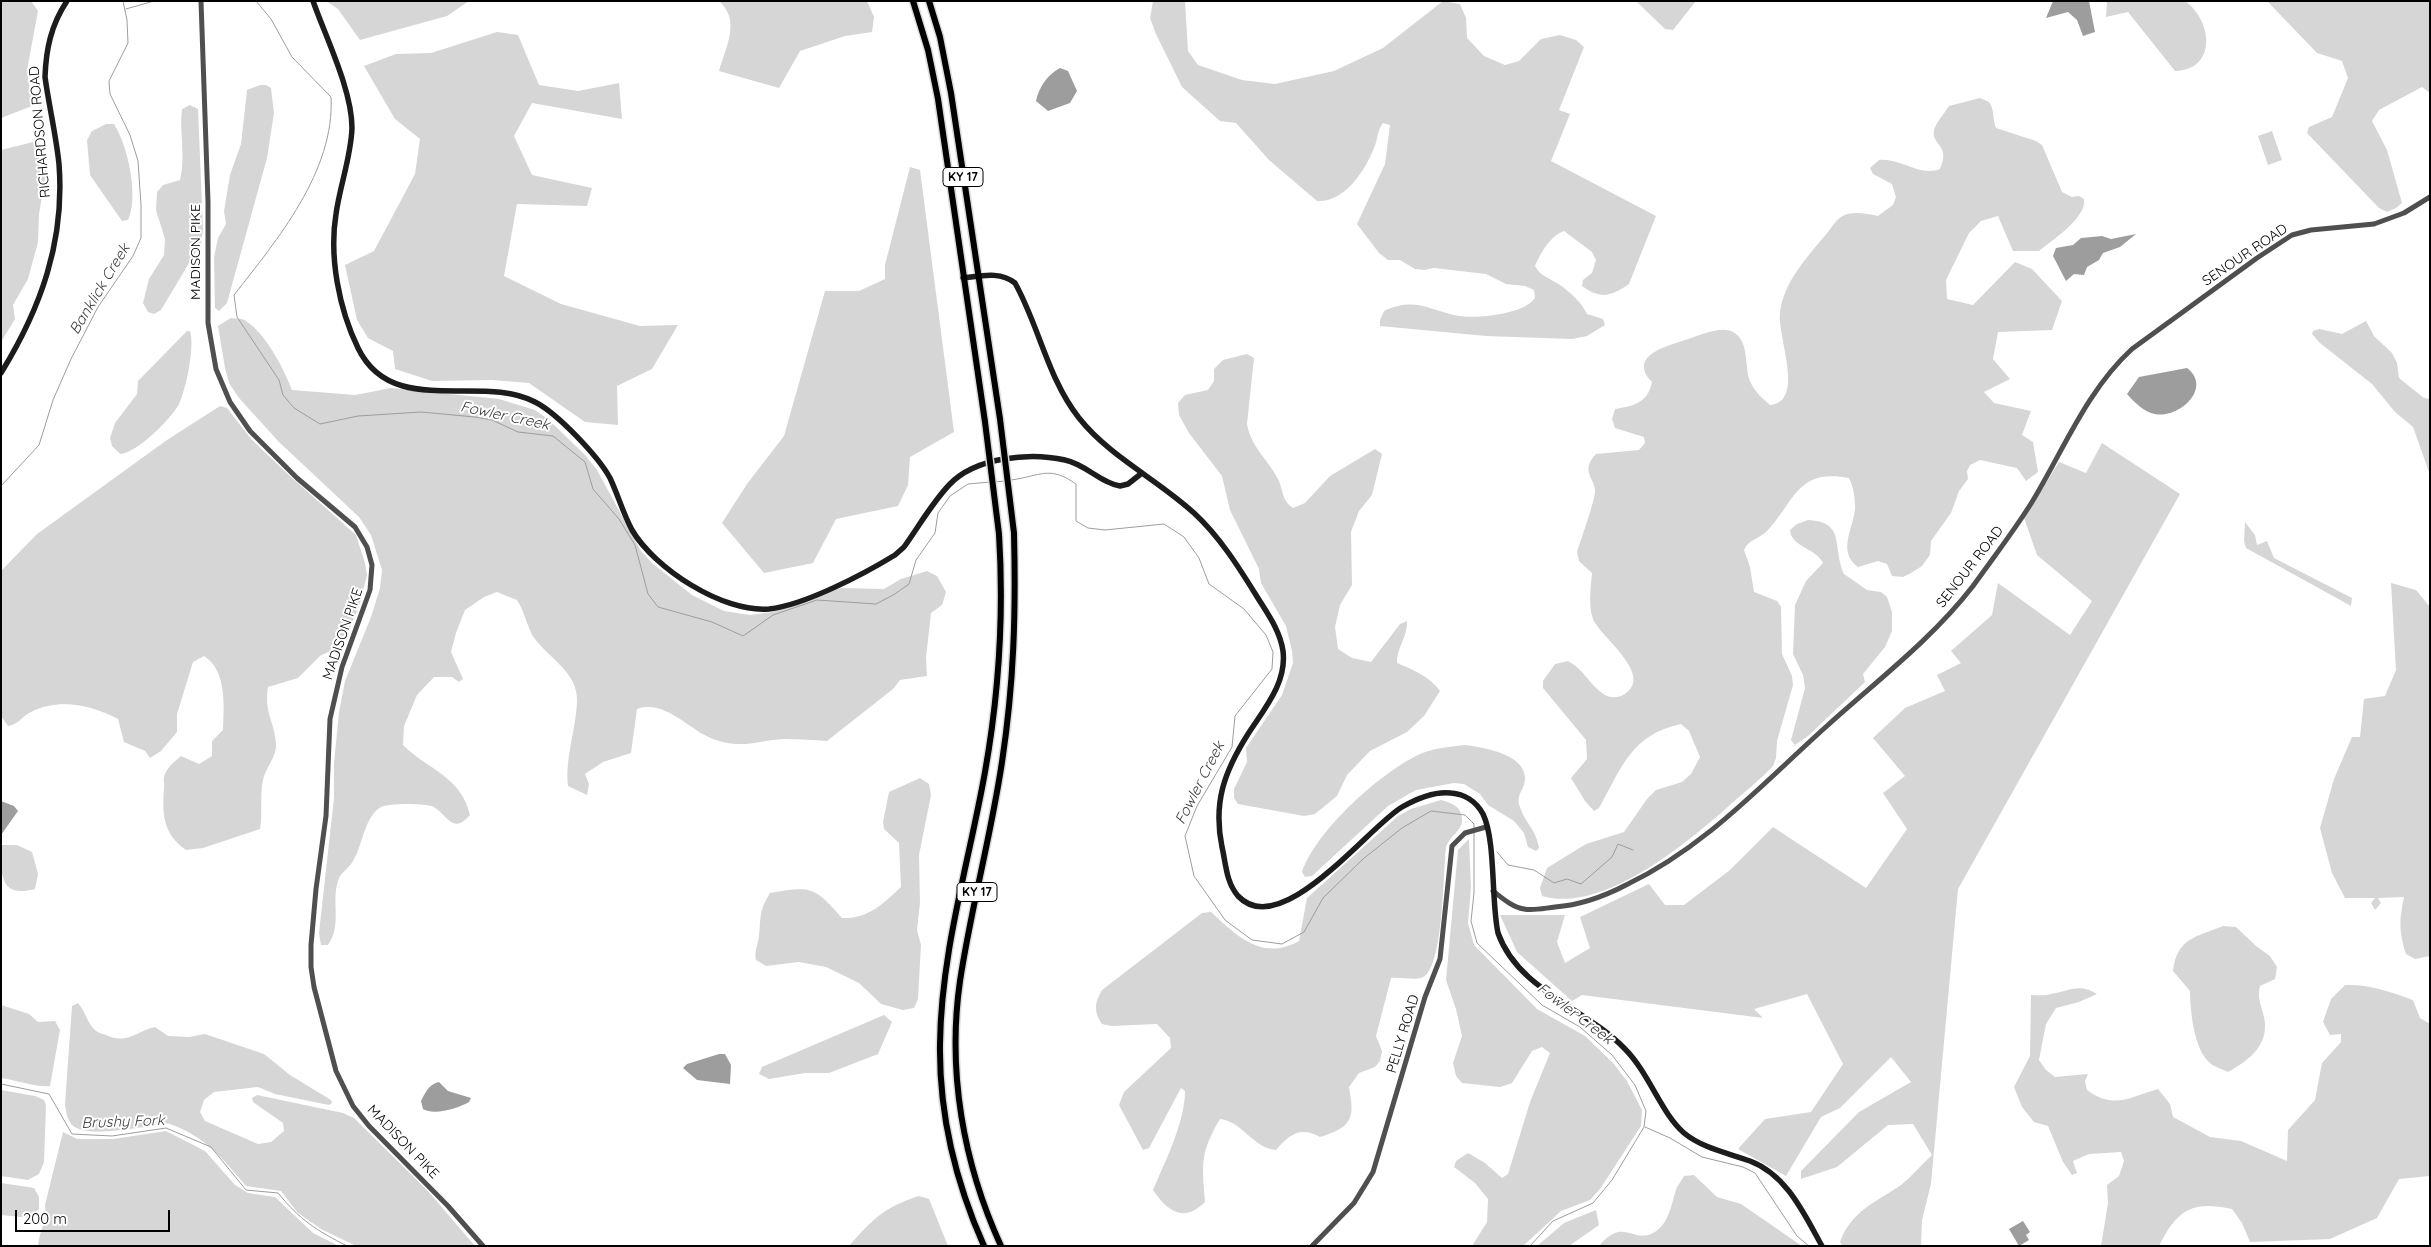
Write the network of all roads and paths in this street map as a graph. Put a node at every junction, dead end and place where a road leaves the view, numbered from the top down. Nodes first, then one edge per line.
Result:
1 (67, 1) edge
2 (201, 1) edge
3 (313, 1) edge
4 (914, 1) edge
5 (929, 1) edge
6 (2430, 197) edge
7 (978, 276) junction
8 (963, 278) junction
9 (1, 373) edge
10 (1142, 473) junction
11 (1486, 827) junction
12 (1493, 890) junction
13 (483, 1246) edge
14 (984, 1246) edge
15 (1001, 1246) edge
16 (1312, 1246) edge
17 (1822, 1246) edge

1 - 9 main road, RICHARDSON ROAD
2 - 13 street, MADISON PIKE
3 - 10 main road
4 - 8 main road, KY 17
5 - 7 main road, KY 17
6 - 12 street, SENOUR ROAD
7 - 8 main road
7 - 10 main road
7 - 15 main road, KY 17, bridge
8 - 14 main road, KY 17, bridge
10 - 11 main road
11 - 12 main road
11 - 16 street, PELLY ROAD
12 - 17 main road

